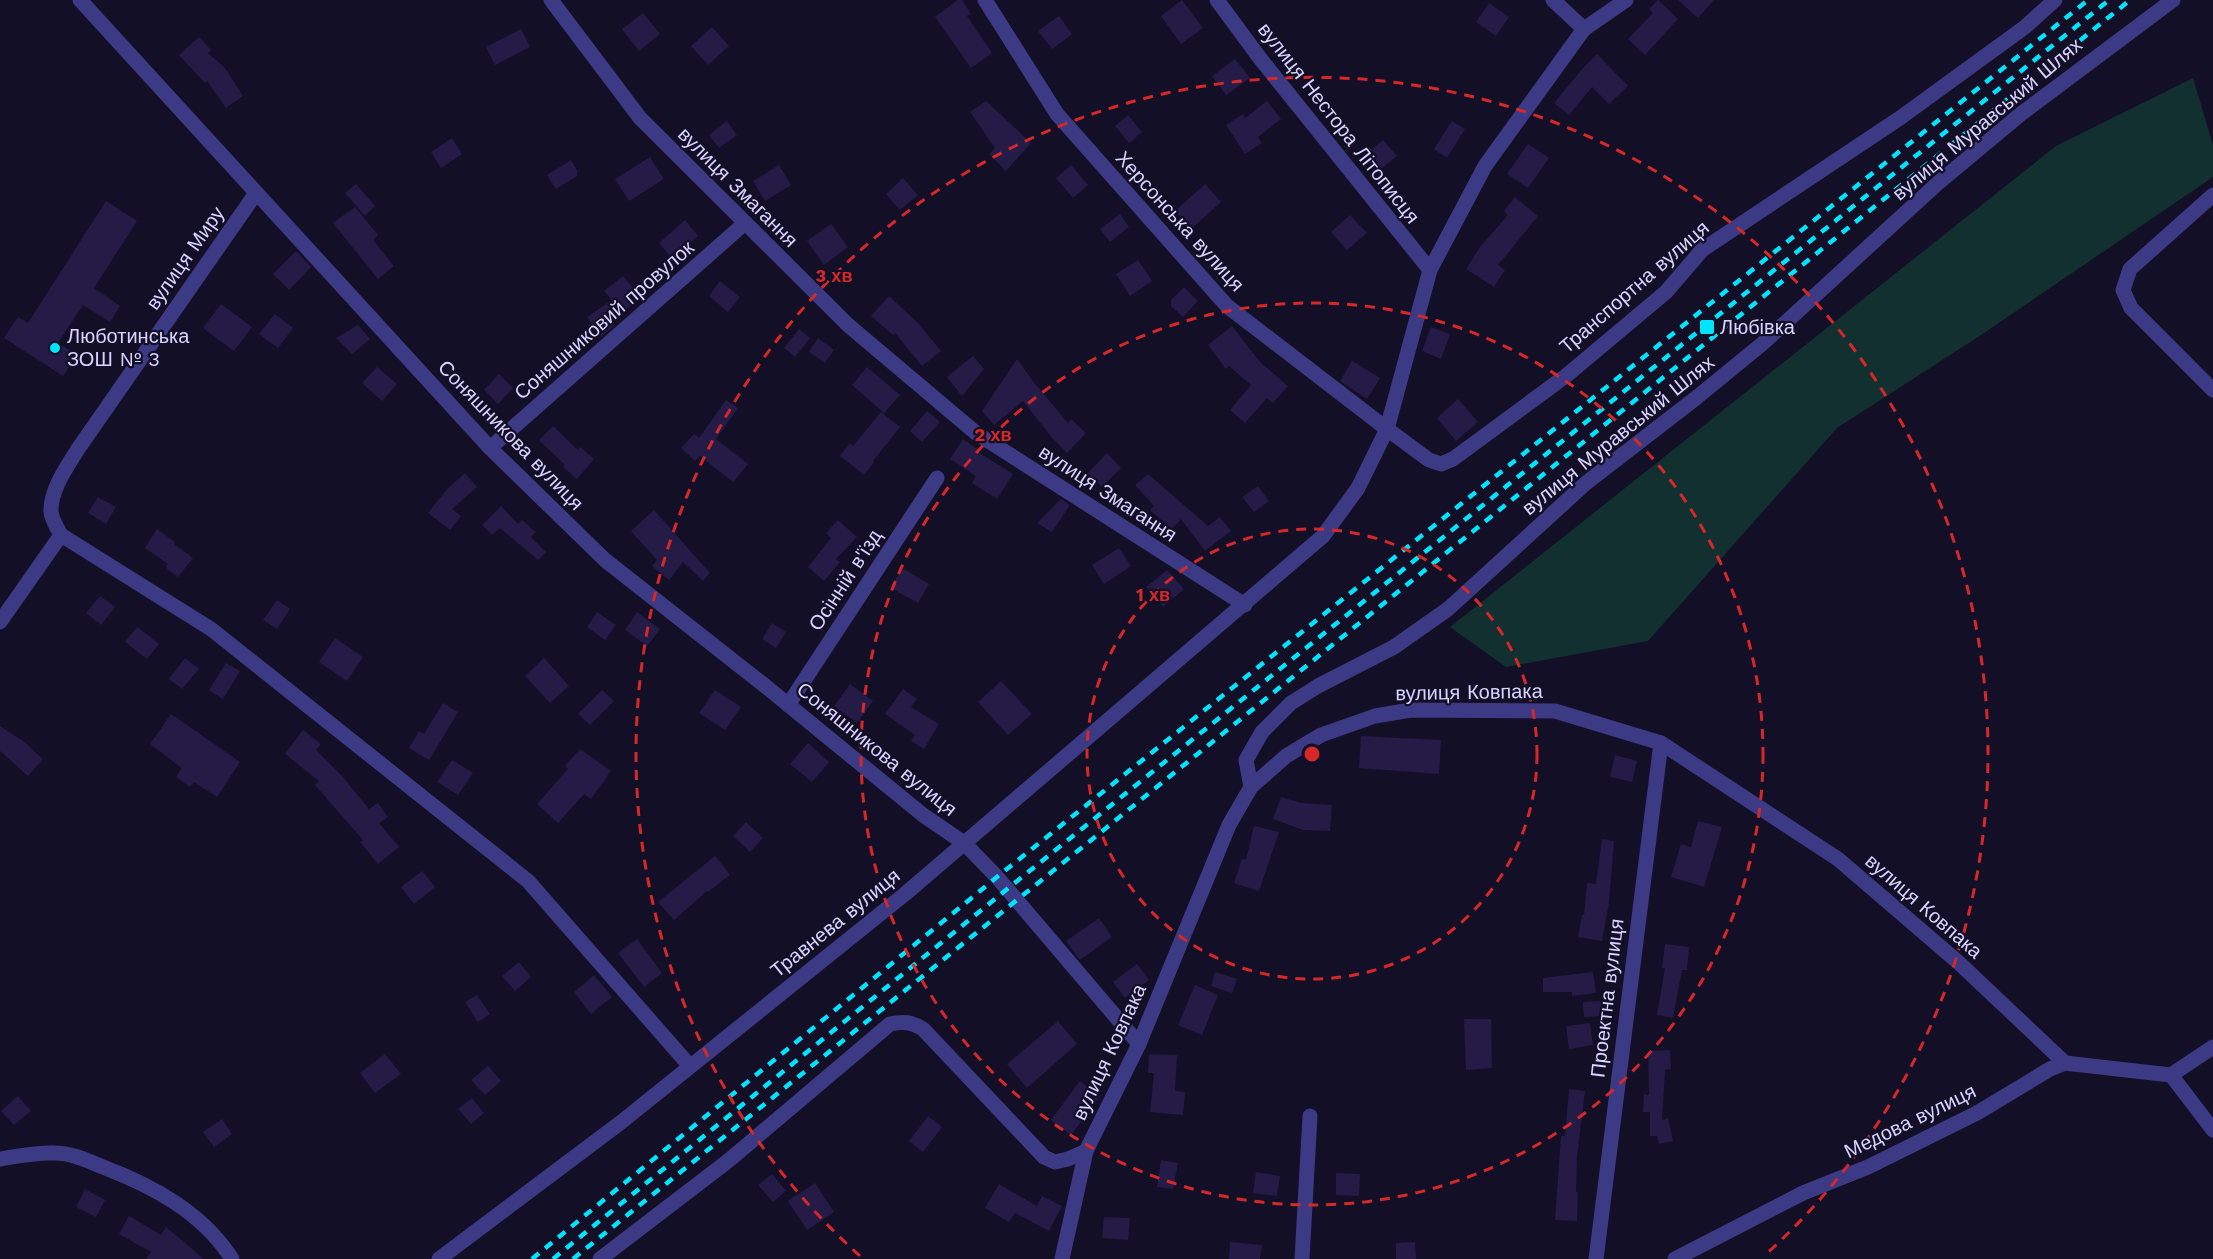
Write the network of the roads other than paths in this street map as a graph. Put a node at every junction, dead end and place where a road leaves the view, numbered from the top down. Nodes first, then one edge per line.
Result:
1 (80, 0) edge
2 (551, 0) edge
3 (985, 0) edge
4 (1217, 0) edge
5 (1553, 0) edge
6 (1626, 0) edge
7 (2055, 0) edge
8 (2173, 0) edge
9 (1584, 29) junction
10 (256, 193) junction
11 (2213, 195) edge
12 (745, 223) junction
13 (1430, 270) junction
14 (2213, 390) edge
15 (1387, 429) junction
16 (490, 448) junction
17 (937, 478) dead end
18 (61, 535) junction
19 (1245, 605) junction
20 (0, 622) edge
21 (788, 705) junction
22 (1661, 743) junction
23 (1251, 787) junction
24 (964, 843) junction
25 (1139, 1044) junction
26 (2213, 1047) edge
27 (2065, 1063) junction
28 (689, 1065) junction
29 (2171, 1076) junction
30 (1310, 1116) dead end
31 (2213, 1130) edge
32 (1086, 1152) junction
33 (0, 1159) edge
34 (232, 1259) edge
35 (440, 1259) edge
36 (600, 1259) edge
37 (1062, 1259) edge
38 (1302, 1259) edge
39 (1596, 1259) edge
40 (1675, 1259) edge

1 - 10 street, Соняшникова вулиця
2 - 12 street, вулиця Змагання
3 - 15 street, Херсонська вулиця
4 - 13 street, вулиця Нестора Літописця
5 - 9 street
6 - 9 street, Травнева вулиця
7 - 15 street, Транспортна вулиця
8 - 23 street, вулиця Муравський Шлях
9 - 13 street, Травнева вулиця
10 - 16 street, Соняшникова вулиця
10 - 18 street, вулиця Миру
11 - 14 street
12 - 16 street, Соняшниковий провулок
12 - 19 street, вулиця Змагання
13 - 15 street, Травнева вулиця
15 - 19 street, Травнева вулиця
16 - 21 street, Соняшникова вулиця
17 - 21 street, Осінній в'їзд
18 - 20 street
18 - 28 street
19 - 24 street, Травнева вулиця
21 - 24 street, Соняшникова вулиця
22 - 23 street, вулиця Ковпака
22 - 27 street, вулиця Ковпака
22 - 39 street, Проектна вулиця
23 - 25 street, вулиця Ковпака
24 - 25 street, Соняшникова вулиця
24 - 28 street, Травнева вулиця
25 - 32 street, вулиця Ковпака
26 - 29 street
27 - 29 street
27 - 40 street, Медова вулиця
28 - 35 street, Травнева вулиця
29 - 31 street
30 - 38 street
32 - 36 street
32 - 37 street, вулиця Ковпака
33 - 34 street

